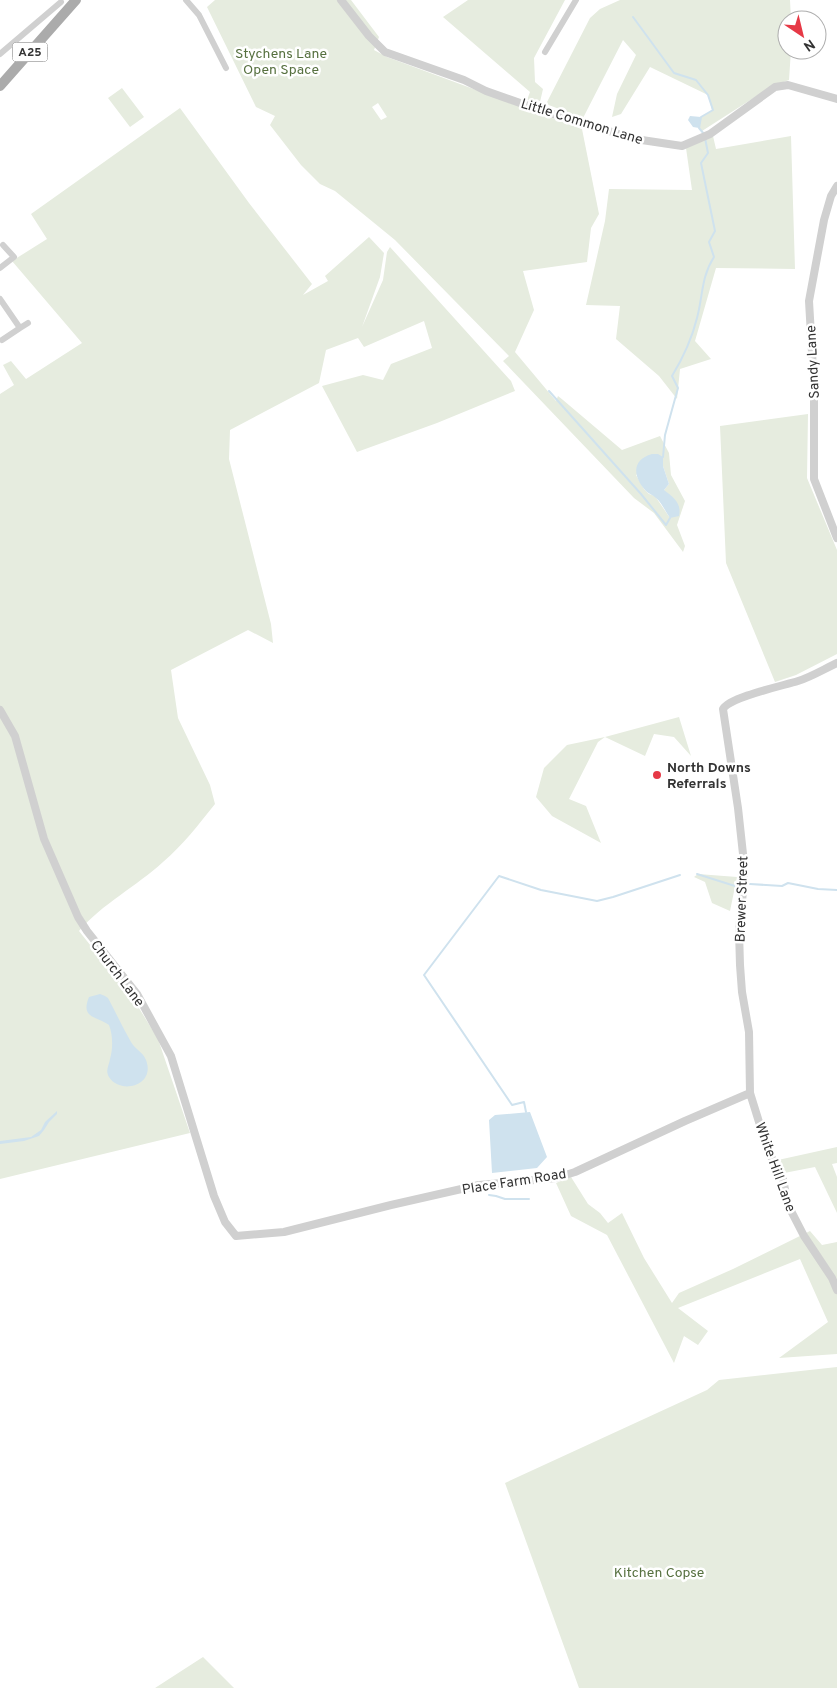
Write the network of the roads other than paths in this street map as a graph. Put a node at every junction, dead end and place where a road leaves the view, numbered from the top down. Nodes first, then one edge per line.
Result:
1 (76, 0) edge
2 (186, 0) edge
3 (341, 0) edge
4 (576, 0) edge
5 (61, 2) dead end
6 (546, 52) dead end
7 (0, 54) edge
8 (226, 68) dead end
9 (1, 83) edge
10 (837, 99) edge
11 (837, 186) edge
12 (3, 244) dead end
13 (0, 268) edge
14 (0, 299) edge
15 (28, 323) dead end
16 (20, 328) junction
17 (2, 340) dead end
18 (837, 538) edge
19 (837, 664) edge
20 (0, 710) edge
21 (750, 1094) junction
22 (236, 1236) joint
23 (837, 1290) edge

1 - 9 main road, A25
2 - 8 street
3 - 10 street, Little Common Lane
4 - 6 street
5 - 7 street
11 - 18 street, Sandy Lane
12 - 13 street
14 - 16 street
15 - 16 street
16 - 17 street
19 - 21 street, Brewer Street
20 - 22 street, Church Lane
21 - 22 street, Place Farm Road
21 - 23 street, White Hill Lane

